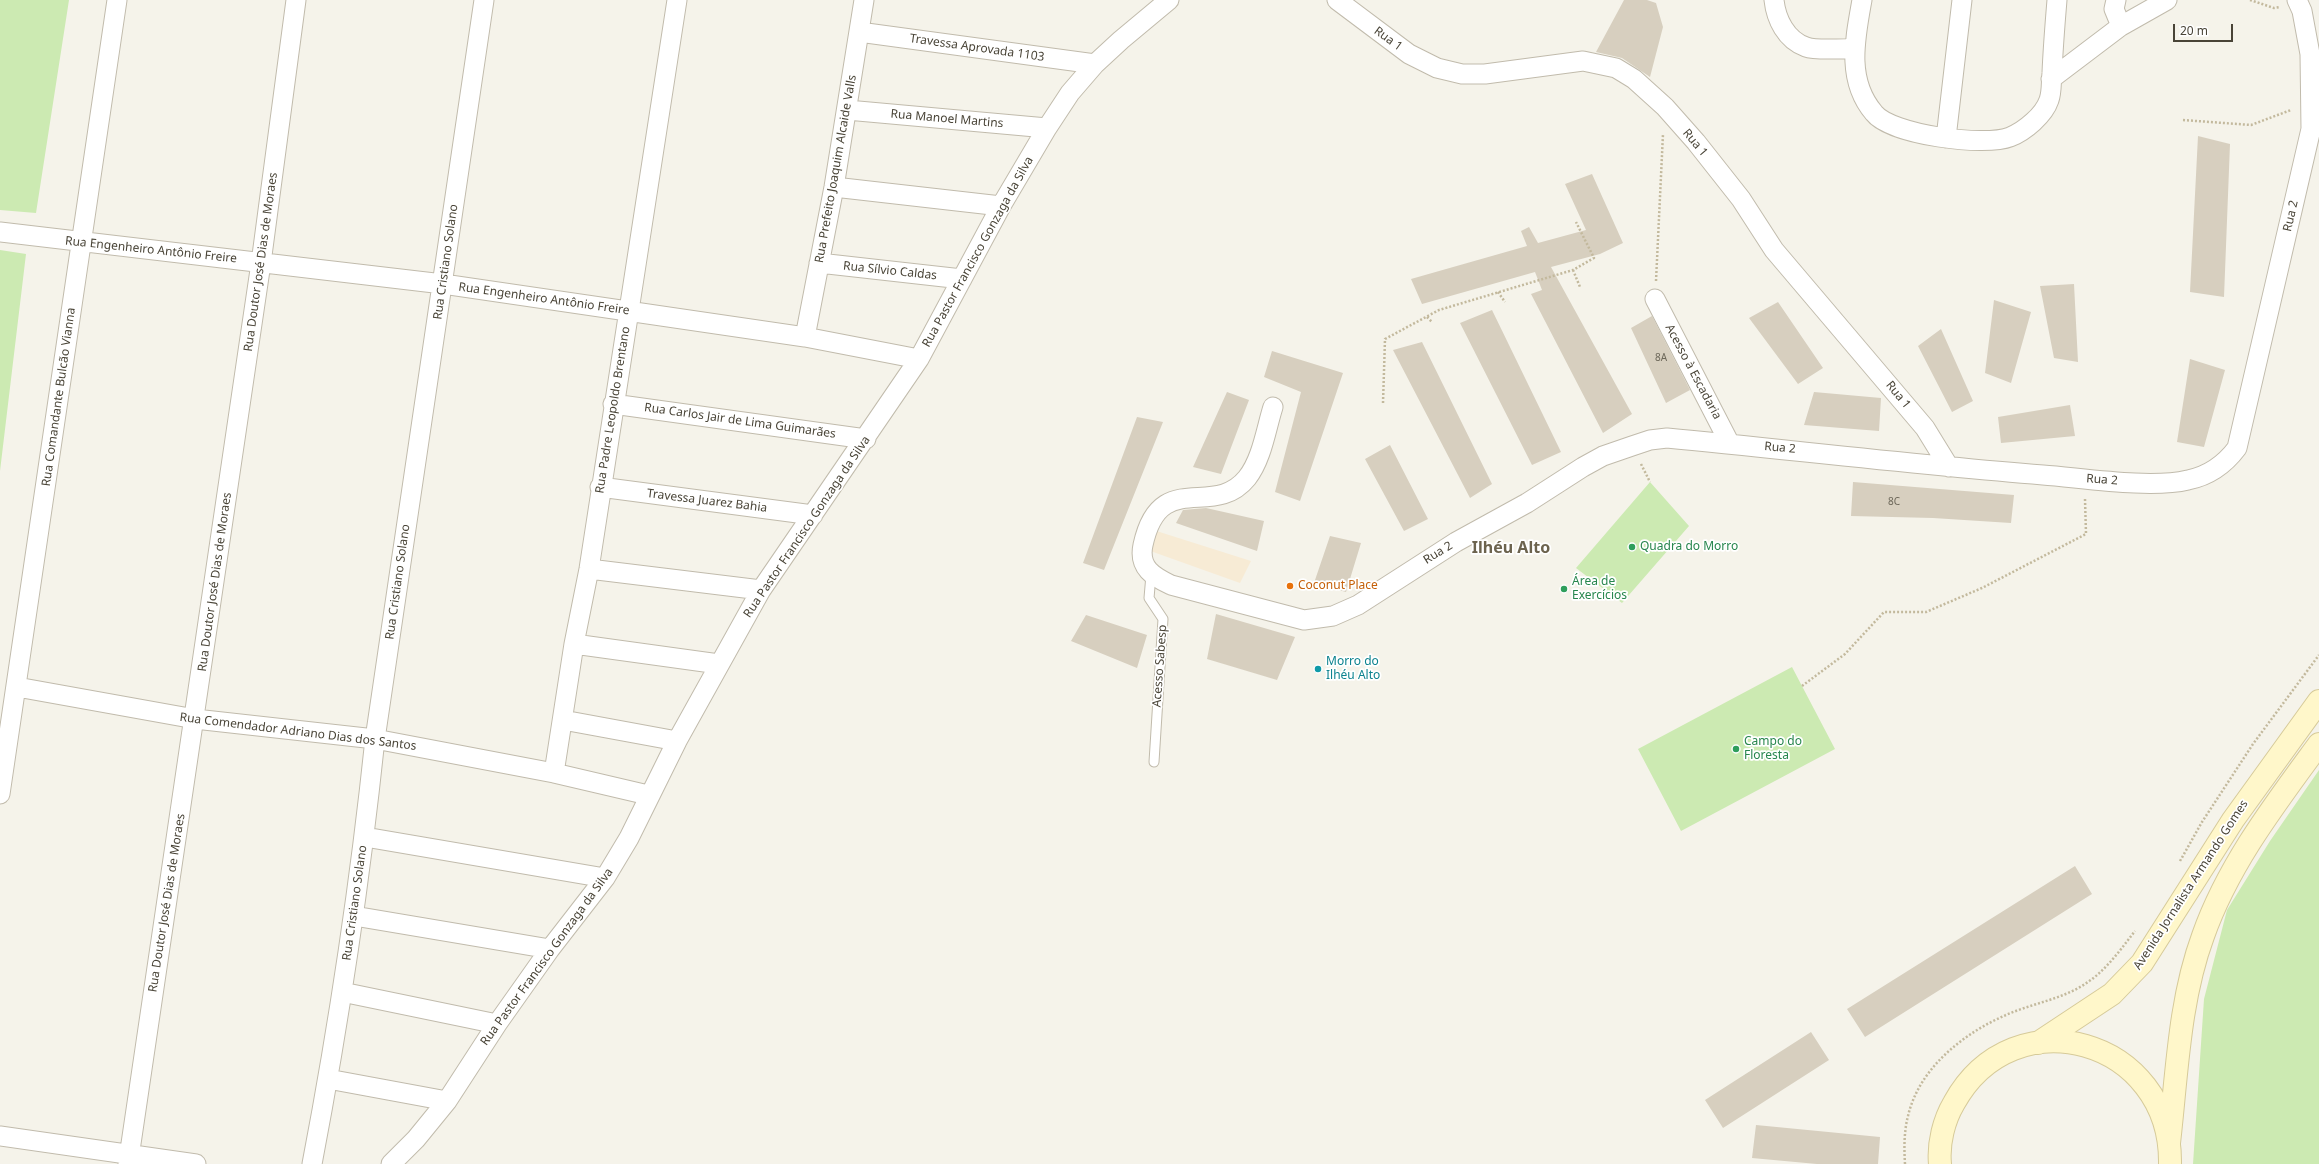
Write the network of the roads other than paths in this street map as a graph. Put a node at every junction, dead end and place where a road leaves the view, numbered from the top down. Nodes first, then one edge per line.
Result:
1 (117, 0) edge
2 (296, 0) edge
3 (484, 0) edge
4 (677, 0) edge
5 (864, 0) edge
6 (1166, 0) edge
7 (1337, 0) edge
8 (1774, 0) edge
9 (1862, 0) edge
10 (1962, 0) edge
11 (2057, 0) edge
12 (2116, 0) edge
13 (2167, 0) edge
14 (2297, 1) edge
15 (2120, 26) junction
16 (859, 32) junction
17 (1853, 49) junction
18 (1095, 64) junction
19 (2051, 78) junction
20 (847, 110) junction
21 (1047, 128) junction
22 (1946, 138) junction
23 (834, 187) junction
24 (1001, 206) junction
25 (0, 232) edge
26 (81, 243) junction
27 (261, 263) junction
28 (819, 263) junction
29 (962, 279) junction
30 (443, 284) junction
31 (1655, 299) road end
32 (629, 311) junction
33 (805, 337) junction
34 (919, 360) junction
35 (613, 404) junction
36 (1273, 407) dead end
37 (866, 439) junction
38 (1730, 444) junction
39 (1949, 467) junction
40 (600, 488) junction
41 (814, 515) junction
42 (589, 568) junction
43 (1151, 575) junction
44 (761, 590) junction
45 (574, 644) junction
46 (719, 664) junction
47 (17, 687) junction
48 (2319, 701) edge
49 (195, 719) junction
50 (563, 720) junction
51 (375, 739) junction
52 (677, 741) junction
53 (2319, 744) edge
54 (1154, 762) dead end
55 (554, 773) junction
56 (0, 794) edge
57 (648, 796) junction
58 (365, 837) junction
59 (605, 878) junction
60 (354, 916) junction
61 (550, 949) junction
62 (342, 992) junction
63 (497, 1024) junction
64 (2038, 1043) junction
65 (328, 1079) junction
66 (447, 1101) junction
67 (0, 1136) edge
68 (2169, 1143) junction
69 (129, 1159) edge
70 (196, 1164) edge
71 (312, 1164) edge
72 (391, 1164) edge
73 (1940, 1164) edge
74 (2170, 1164) edge

1 - 26 street, Rua Comandante Bulcão Vianna
2 - 27 street, Rua Doutor José Dias de Moraes
3 - 30 street, Rua Cristiano Solano
4 - 32 street, Rua Padre Leopoldo Brentano
5 - 16 street, Rua Prefeito Joaquim Alcaide Valls
6 - 18 street, Rua Pastor Francisco Gonzaga da Silva
7 - 39 street, Rua 1
8 - 17 street
9 - 17 street
10 - 22 street
11 - 19 street
12 - 15 street
13 - 15 street
14 - 39 street, Rua 2
15 - 19 street
16 - 18 street, Travessa Aprovada 1103
16 - 20 street, Rua Prefeito Joaquim Alcaide Valls
17 - 22 street
18 - 21 street, Rua Pastor Francisco Gonzaga da Silva
19 - 22 street
20 - 21 street, Rua Manoel Martins
20 - 23 street, Rua Prefeito Joaquim Alcaide Valls
21 - 24 street, Rua Pastor Francisco Gonzaga da Silva
23 - 24 street
23 - 28 street, Rua Prefeito Joaquim Alcaide Valls
24 - 29 street, Rua Pastor Francisco Gonzaga da Silva
25 - 26 street, Rua Engenheiro Antônio Freire
26 - 27 street, Rua Engenheiro Antônio Freire
26 - 47 street, Rua Comandante Bulcão Vianna
27 - 30 street, Rua Engenheiro Antônio Freire
27 - 49 street, Rua Doutor José Dias de Moraes
28 - 29 street, Rua Sílvio Caldas
28 - 33 street, Rua Prefeito Joaquim Alcaide Valls
29 - 34 street, Rua Pastor Francisco Gonzaga da Silva
30 - 32 street, Rua Engenheiro Antônio Freire
30 - 51 street, Rua Cristiano Solano
31 - 38 street, Acesso à Escadaria
32 - 33 street, Rua Engenheiro Antônio Freire
32 - 35 street, Rua Padre Leopoldo Brentano
33 - 34 street, Rua Engenheiro Antônio Freire
34 - 37 street, Rua Pastor Francisco Gonzaga da Silva
35 - 37 street, Rua Carlos Jair de Lima Guimarães
35 - 40 street, Rua Padre Leopoldo Brentano
36 - 43 street
37 - 41 street, Rua Pastor Francisco Gonzaga da Silva
38 - 39 street, Rua 2
38 - 43 street, Rua 2
40 - 41 street, Travessa Juarez Bahia
40 - 42 street, Rua Padre Leopoldo Brentano
41 - 44 street, Rua Pastor Francisco Gonzaga da Silva
42 - 44 street
42 - 45 street, Rua Padre Leopoldo Brentano
43 - 54 lane, Acesso Sabesp
44 - 46 street, Rua Pastor Francisco Gonzaga da Silva
45 - 46 street
45 - 50 street, Rua Padre Leopoldo Brentano
46 - 52 street, Rua Pastor Francisco Gonzaga da Silva
47 - 49 street, Rua Comendador Adriano Dias dos Santos
47 - 56 street, Rua Comandante Bulcão Vianna
48 - 64 main road, Avenida Jornalista Armando Gomes
49 - 51 street, Rua Comendador Adriano Dias dos Santos
49 - 69 street, Rua Doutor José Dias de Moraes
50 - 52 street
50 - 55 street, Rua Padre Leopoldo Brentano
51 - 55 street, Rua Comendador Adriano Dias dos Santos
51 - 58 street, Rua Cristiano Solano
52 - 57 street, Rua Pastor Francisco Gonzaga da Silva
53 - 68 main road
55 - 57 street, Rua Comendador Adriano Dias dos Santos
57 - 59 street, Rua Pastor Francisco Gonzaga da Silva
58 - 59 street
58 - 60 street, Rua Cristiano Solano
59 - 61 street, Rua Pastor Francisco Gonzaga da Silva
60 - 61 street
60 - 62 street, Rua Cristiano Solano
61 - 63 street, Rua Pastor Francisco Gonzaga da Silva
62 - 63 street
62 - 65 street, Rua Cristiano Solano
63 - 66 street, Rua Pastor Francisco Gonzaga da Silva
64 - 68 main road
64 - 73 main road
65 - 66 street
65 - 71 street, Rua Cristiano Solano
66 - 72 street, Rua Pastor Francisco Gonzaga da Silva
67 - 69 street
68 - 74 main road
69 - 70 street

